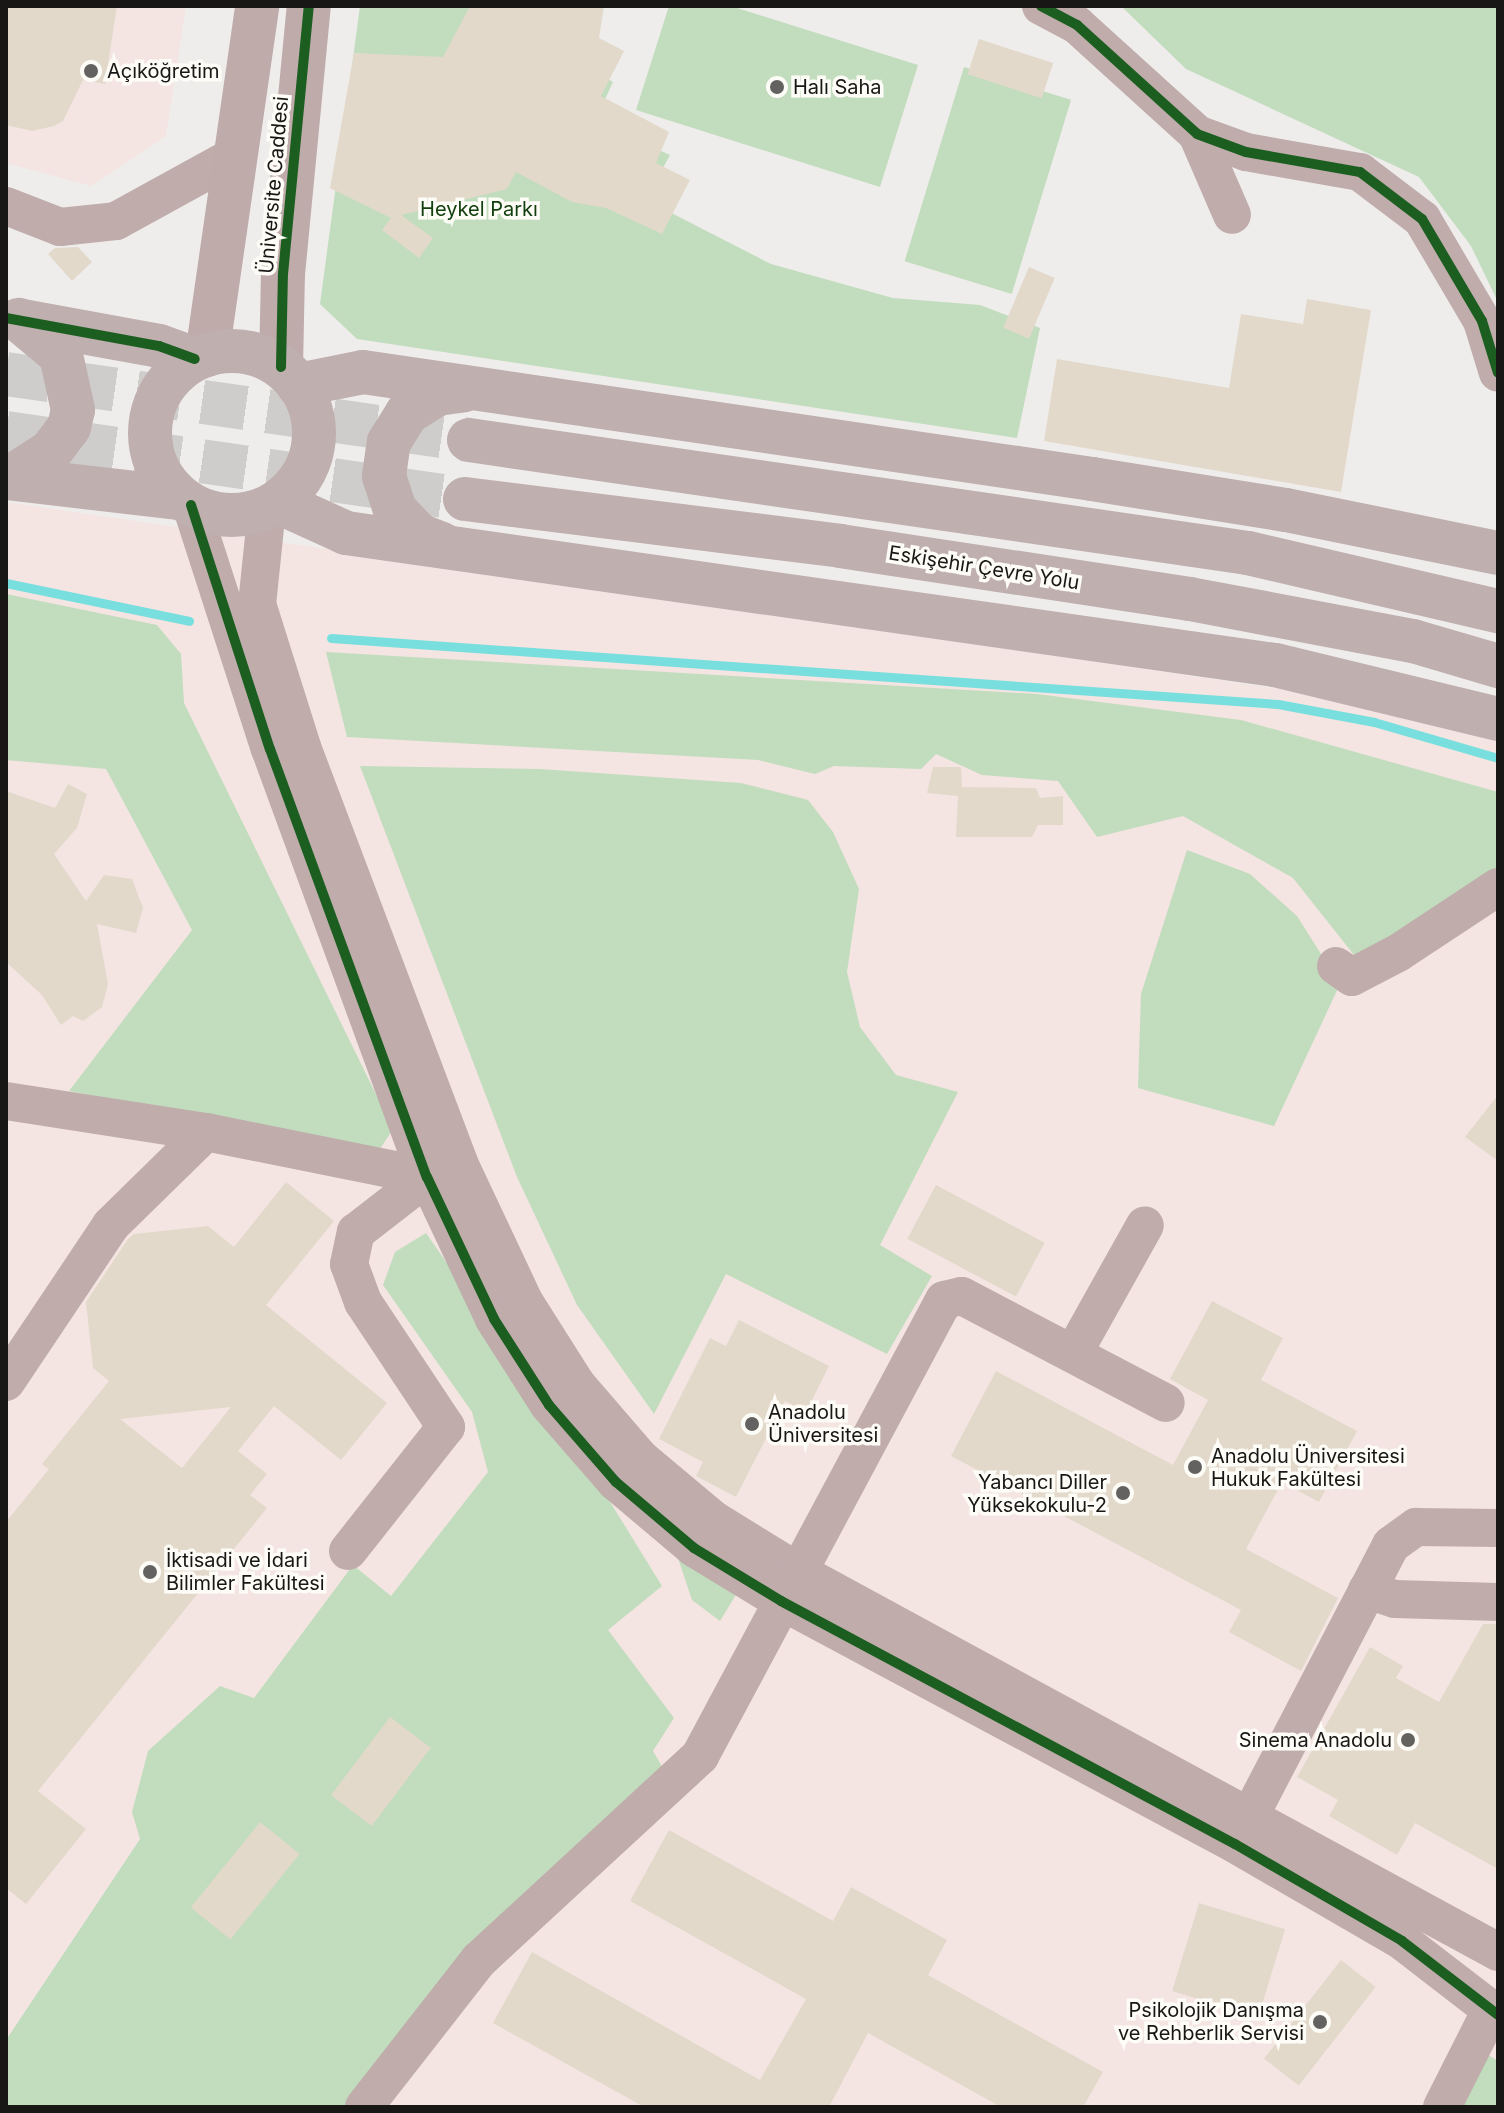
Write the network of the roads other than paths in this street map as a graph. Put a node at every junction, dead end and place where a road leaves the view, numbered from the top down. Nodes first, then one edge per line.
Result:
1 (257, 6) edge
2 (309, 6) edge
3 (1041, 6) edge
4 (1197, 134) junction
5 (236, 155) junction
6 (6, 206) edge
7 (1232, 215) dead end
8 (12, 319) edge
9 (201, 357) junction
10 (1498, 373) edge
11 (290, 376) junction
12 (471, 389) junction
13 (469, 440) tunnel mouth
14 (8, 478) edge
15 (465, 499) tunnel mouth
16 (186, 501) junction
17 (272, 505) junction
18 (451, 548) junction
19 (1498, 553) edge
20 (1498, 611) edge
21 (1498, 666) edge
22 (1498, 719) edge
23 (1498, 887) edge
24 (1336, 966) dead end
25 (6, 1101) edge
26 (206, 1132) junction
27 (427, 1177) junction
28 (468, 1184) junction
29 (1145, 1225) dead end
30 (1074, 1352) junction
31 (6, 1382) edge
32 (1166, 1403) dead end
33 (1498, 1528) edge
34 (348, 1551) dead end
35 (789, 1586) junction
36 (1367, 1590) junction
37 (1498, 1602) edge
38 (1243, 1829) junction
39 (1497, 1951) edge
40 (1486, 2007) edge
41 (364, 2107) edge
42 (1442, 2107) edge

1 - 5 main road, Üniversite Caddesi
2 - 11 main road, Üniversite Caddesi
3 - 4 street
4 - 7 street
4 - 10 street
5 - 6 street
5 - 9 main road, Üniversite Caddesi
8 - 9 highway
8 - 14 highway
9 - 11 highway
9 - 16 highway
11 - 12 highway
11 - 17 highway
12 - 18 highway
12 - 19 highway
13 - 20 highway
14 - 16 highway
15 - 21 highway, Eskişehir Çevre Yolu
16 - 17 highway
16 - 27 street
17 - 18 highway
17 - 28 street
18 - 22 highway
23 - 24 street
25 - 26 street
26 - 27 street
26 - 31 street
27 - 28 street
27 - 34 street
27 - 35 street
28 - 35 street
29 - 30 street
30 - 32 street
30 - 35 street
33 - 36 street
35 - 38 street
35 - 41 street
36 - 37 street
36 - 38 street
38 - 39 street
38 - 40 street
39 - 40 street
40 - 42 street

